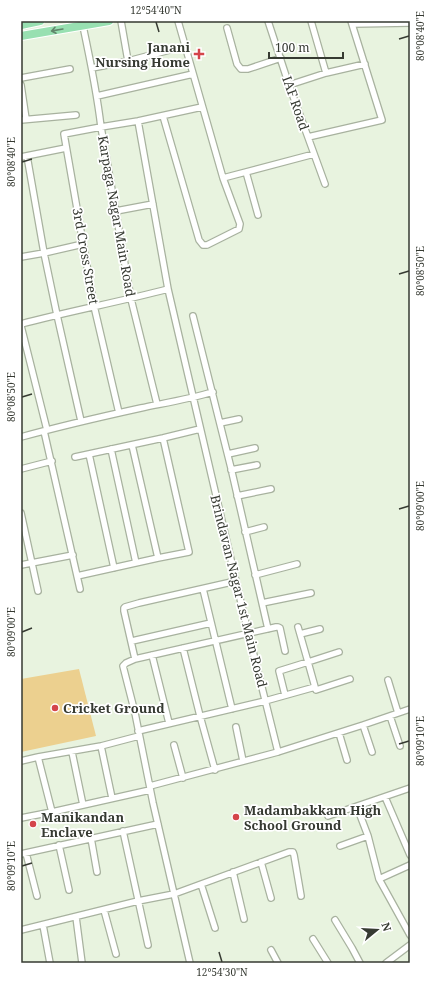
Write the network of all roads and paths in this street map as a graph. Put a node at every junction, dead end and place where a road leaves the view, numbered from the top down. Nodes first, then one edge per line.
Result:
1 (40, 21) edge
2 (109, 21) edge
3 (121, 21) edge
4 (178, 21) edge
5 (268, 21) edge
6 (311, 21) edge
7 (352, 22) edge
8 (410, 22) edge
9 (21, 25) edge
10 (83, 26) junction
11 (227, 28) dead end
12 (21, 36) edge
13 (185, 46) junction
14 (281, 58) junction
15 (128, 60) junction
16 (365, 64) junction
17 (92, 68) junction
18 (70, 69) dead end
19 (326, 73) junction
20 (193, 74) junction
21 (21, 78) edge
22 (21, 85) edge
23 (289, 85) junction
24 (97, 96) junction
25 (202, 107) junction
26 (76, 115) dead end
27 (163, 116) junction
28 (24, 119) edge
29 (138, 121) junction
30 (101, 127) junction
31 (308, 136) junction
32 (66, 148) junction
33 (314, 154) junction
34 (24, 156) edge
35 (246, 172) junction
36 (224, 178) junction
37 (325, 184) dead end
38 (153, 204) junction
39 (116, 211) junction
40 (258, 215) dead end
41 (83, 244) junction
42 (44, 253) junction
43 (21, 257) edge
44 (168, 289) junction
45 (131, 299) junction
46 (94, 306) junction
47 (57, 314) junction
48 (193, 316) dead end
49 (21, 325) edge
50 (213, 392) junction
51 (193, 398) junction
52 (157, 404) junction
53 (118, 413) junction
54 (239, 419) dead end
55 (81, 421) junction
56 (220, 423) junction
57 (200, 429) junction
58 (45, 430) junction
59 (21, 436) edge
60 (163, 438) junction
61 (132, 445) junction
62 (255, 448) dead end
63 (111, 449) junction
64 (89, 454) junction
65 (228, 454) junction
66 (75, 457) dead end
67 (52, 461) junction
68 (257, 465) dead end
69 (21, 469) edge
70 (231, 470) junction
71 (271, 489) dead end
72 (237, 496) junction
73 (21, 512) edge
74 (264, 527) dead end
75 (245, 532) junction
76 (73, 555) junction
77 (158, 558) junction
78 (32, 563) junction
79 (136, 563) junction
80 (297, 564) dead end
81 (21, 565) edge
82 (114, 568) junction
83 (255, 575) junction
84 (77, 576) junction
85 (236, 581) junction
86 (80, 589) dead end
87 (203, 589) junction
88 (38, 591) dead end
89 (312, 593) dead end
90 (262, 603) junction
91 (211, 624) junction
92 (298, 627) dead end
93 (268, 629) junction
94 (320, 629) dead end
95 (248, 633) junction
96 (300, 634) junction
97 (132, 641) junction
98 (216, 641) junction
99 (183, 648) junction
100 (285, 651) dead end
101 (338, 652) dead end
102 (152, 655) junction
103 (136, 659) junction
104 (308, 662) junction
105 (350, 679) dead end
106 (388, 680) dead end
107 (316, 690) junction
108 (285, 695) junction
109 (265, 701) junction
110 (232, 709) junction
111 (410, 709) edge
112 (398, 713) junction
113 (200, 716) junction
114 (390, 716) junction
115 (169, 724) junction
116 (363, 726) junction
117 (236, 727) dead end
118 (139, 733) junction
119 (339, 733) junction
120 (174, 745) dead end
121 (101, 746) junction
122 (400, 746) dead end
123 (72, 752) junction
124 (278, 752) junction
125 (372, 752) dead end
126 (38, 757) junction
127 (347, 760) dead end
128 (21, 761) edge
129 (244, 761) junction
130 (215, 770) junction
131 (183, 778) junction
132 (150, 788) junction
133 (410, 788) edge
134 (385, 797) junction
135 (112, 798) junction
136 (83, 805) junction
137 (357, 807) junction
138 (52, 812) junction
139 (328, 816) dead end
140 (21, 818) edge
141 (158, 824) junction
142 (123, 831) junction
143 (368, 836) junction
144 (91, 838) junction
145 (59, 845) junction
146 (340, 846) dead end
147 (24, 854) edge
148 (410, 855) edge
149 (261, 862) junction
150 (410, 865) edge
151 (97, 872) dead end
152 (233, 872) junction
153 (379, 879) junction
154 (201, 884) junction
155 (69, 890) dead end
156 (174, 894) junction
157 (37, 896) dead end
158 (301, 896) dead end
159 (271, 898) dead end
160 (138, 902) junction
161 (104, 910) junction
162 (76, 917) junction
163 (244, 919) dead end
164 (335, 920) dead end
165 (43, 925) junction
166 (215, 928) dead end
167 (21, 930) edge
168 (410, 935) edge
169 (313, 939) dead end
170 (148, 945) dead end
171 (410, 945) edge
172 (271, 950) dead end
173 (116, 954) dead end
174 (50, 963) edge
175 (82, 963) edge
176 (190, 963) edge
177 (278, 963) edge
178 (328, 963) edge
179 (360, 963) edge
180 (386, 963) edge

1 - 9 main road
2 - 10 main road
3 - 15 street
4 - 13 street
5 - 14 street, IAF Road
6 - 19 street
7 - 8 street
7 - 16 street
10 -> 12 main road
10 - 17 street, Karpaga Nagar Main Road
11 - 14 street
13 - 15 street
13 - 20 street
14 - 23 street, IAF Road
15 - 17 street
16 - 19 street
16 - 31 street
17 - 24 street, Karpaga Nagar Main Road
18 - 21 street
19 - 23 street
20 - 24 street
20 - 25 street
22 - 28 street
23 - 31 street, IAF Road
24 - 30 street, Karpaga Nagar Main Road
25 - 27 street
25 - 36 street
26 - 28 street
27 - 29 street
27 - 36 street
29 - 30 street
29 - 38 street, Brindavan Nagar 1st Main Road
30 - 32 street, 3rd Cross Street
30 - 39 street, Karpaga Nagar Main Road
31 - 33 street, IAF Road
32 - 34 street
32 - 41 street, 3rd Cross Street
33 - 35 street
33 - 37 street, IAF Road
34 - 42 street
35 - 36 street
35 - 40 street
38 - 39 street
38 - 44 street, Brindavan Nagar 1st Main Road
39 - 45 street, Karpaga Nagar Main Road
41 - 42 street
41 - 46 street, 3rd Cross Street
42 - 43 street
42 - 47 street
44 - 45 street
44 - 51 street, Brindavan Nagar 1st Main Road
45 - 46 street
45 - 52 street, Karpaga Nagar Main Road
46 - 47 street
46 - 53 street, 3rd Cross Street
47 - 49 street
47 - 55 street
48 - 50 street
49 - 58 street
50 - 51 street
50 - 56 street
51 - 52 street
51 - 57 street, Brindavan Nagar 1st Main Road
52 - 53 street
53 - 55 street
54 - 56 street
55 - 58 street
56 - 65 street
57 - 60 street
57 - 85 street, Brindavan Nagar 1st Main Road
58 - 59 street
58 - 67 street
60 - 61 street
60 - 77 street
61 - 63 street
61 - 77 street
62 - 65 street
63 - 64 street
63 - 79 street
64 - 66 street
64 - 82 street
65 - 70 street
67 - 69 street
67 - 76 street
68 - 70 street
70 - 72 street
71 - 72 street
72 - 75 street
73 - 78 street
74 - 75 street
75 - 83 street
76 - 78 street
76 - 84 street
77 - 79 street
78 - 81 street
78 - 88 street
79 - 82 street
80 - 83 street
82 - 84 street
83 - 90 street
84 - 86 street
85 - 87 street
85 - 95 street, Brindavan Nagar 1st Main Road
87 - 91 street
87 - 97 street
89 - 90 street
90 - 93 street
91 - 97 street
91 - 98 street
92 - 96 street
93 - 95 street
93 - 100 street
94 - 96 street
95 - 98 street
95 - 109 street, Brindavan Nagar 1st Main Road
96 - 104 street
97 - 103 street
98 - 99 street
98 - 110 street
99 - 102 street
99 - 113 street
101 - 104 street
102 - 103 street
102 - 115 street
103 - 118 street
104 - 107 street
104 - 108 street
105 - 107 street
106 - 112 street
107 - 108 street
108 - 109 street
109 - 110 street
109 - 124 street, Brindavan Nagar 1st Main Road
110 - 113 street
111 - 112 street
112 - 114 street
113 - 115 street
113 - 130 street
114 - 116 street
114 - 122 street
115 - 118 street
116 - 119 street
116 - 125 street
117 - 129 street
118 - 121 street
118 - 132 street
119 - 124 street
119 - 127 street
120 - 131 street
121 - 123 street
121 - 135 street
123 - 126 street
123 - 136 street
124 - 129 street
126 - 128 street
126 - 138 street
129 - 130 street
130 - 131 street
131 - 132 street
132 - 135 street
132 - 141 street
133 - 134 street
134 - 137 street
134 - 148 street
135 - 136 street
136 - 138 street
137 - 139 street
137 - 143 street
138 - 140 street
141 - 142 street
141 - 156 street
142 - 144 street
142 - 160 street
143 - 146 street
143 - 153 street
144 - 145 street
144 - 151 street
145 - 147 street
145 - 155 street
147 - 157 street
149 - 152 street
149 - 158 street
149 - 159 street
150 - 153 street
152 - 154 street
152 - 163 street
153 - 168 street
154 - 156 street
154 - 166 street
156 - 160 street
156 - 176 street
160 - 161 street
160 - 170 street
161 - 162 street
161 - 173 street
162 - 165 street
162 - 175 street
164 - 179 street
165 - 167 street
165 - 174 street
169 - 178 street
171 - 180 street
172 - 177 street

